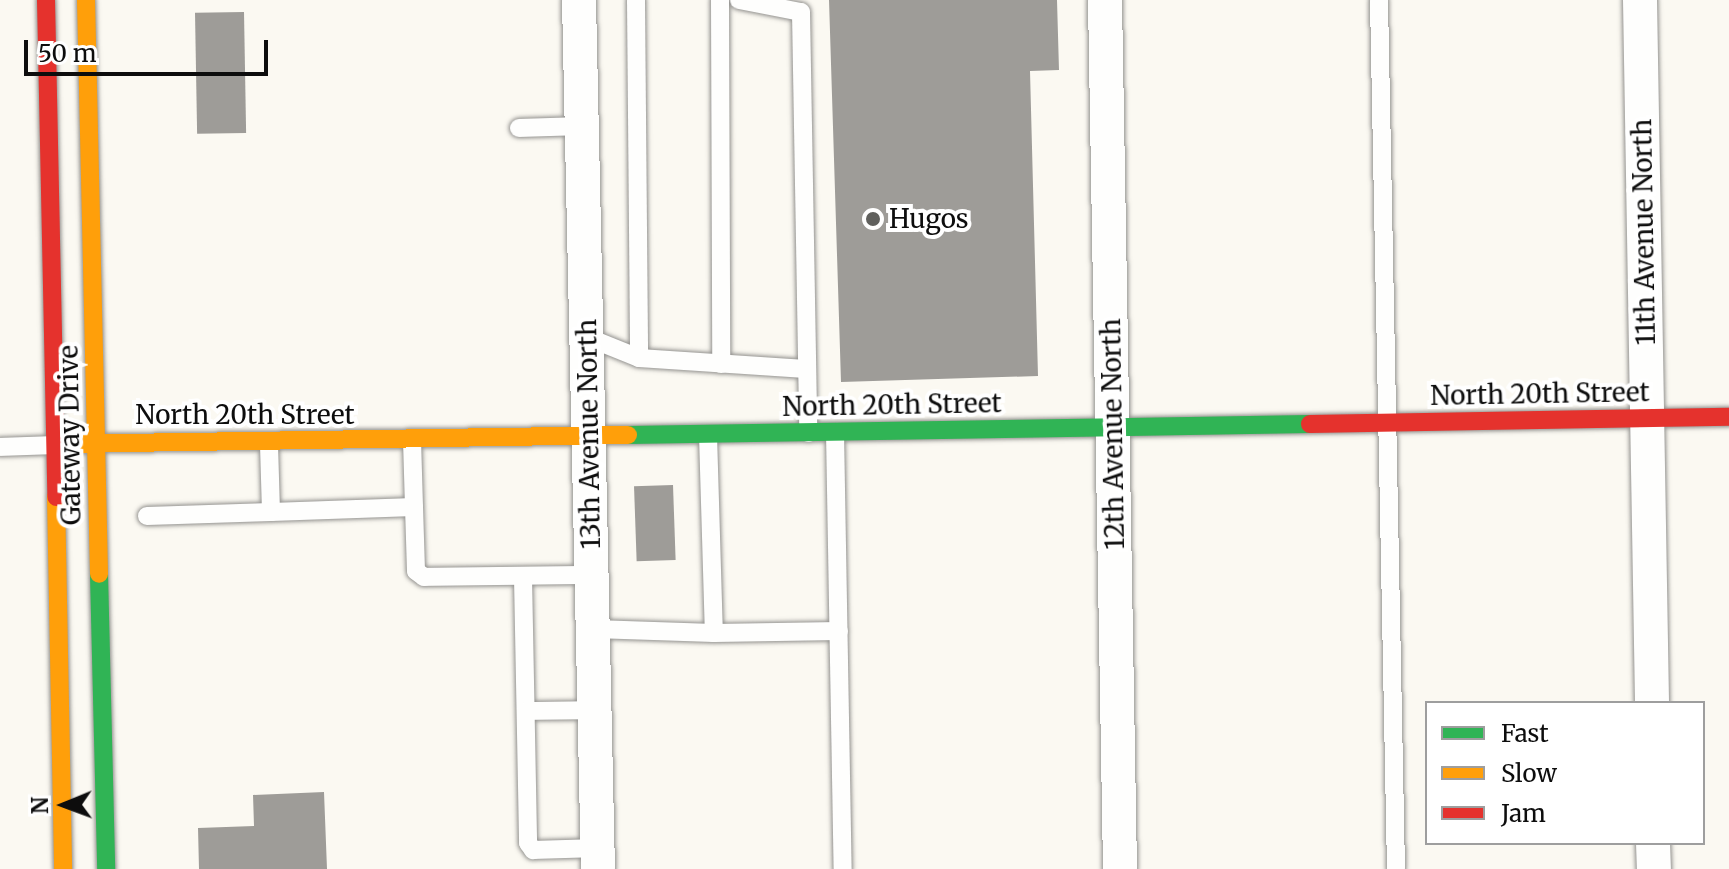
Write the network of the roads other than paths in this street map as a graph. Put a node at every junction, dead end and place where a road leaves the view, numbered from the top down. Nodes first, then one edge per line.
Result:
1 (46, 0) edge
2 (86, 0) edge
3 (579, 0) edge
4 (636, 0) edge
5 (720, 0) edge
6 (739, 0) edge
7 (1105, 0) edge
8 (1379, 0) edge
9 (1640, 0) edge
10 (582, 126) junction
11 (519, 128) dead end
12 (587, 337) junction
13 (639, 358) junction
14 (721, 364) junction
15 (806, 369) junction
16 (1729, 417) edge
17 (1648, 418) junction
18 (1389, 422) junction
19 (1113, 426) junction
20 (835, 432) junction
21 (808, 433) junction
22 (708, 435) junction
23 (590, 438) junction
24 (412, 440) junction
25 (269, 443) junction
26 (57, 444) junction
27 (97, 444) junction
28 (0, 447) edge
29 (414, 507) junction
30 (271, 512) junction
31 (147, 516) dead end
32 (593, 575) junction
33 (523, 577) junction
34 (594, 629) junction
35 (839, 631) junction
36 (714, 633) junction
37 (1652, 701) edge
38 (595, 710) junction
39 (526, 711) junction
40 (1653, 845) edge
41 (598, 858) edge
42 (63, 869) edge
43 (106, 869) edge
44 (843, 869) edge
45 (1120, 869) edge
46 (1396, 869) edge
47 (1654, 869) edge

1 - 26 main road, Gateway Drive
2 - 27 main road, Gateway Drive
3 - 10 street, 13th Avenue North
4 - 13 lane
5 - 14 lane
6 - 15 lane
7 - 19 street, 12th Avenue North
8 - 18 lane
9 - 17 street, 11th Avenue North
10 - 11 lane
10 - 12 street, 13th Avenue North
12 - 13 lane
12 - 23 street, 13th Avenue North
13 - 14 lane
14 - 15 lane
15 - 21 lane
16 - 17 main road, North 20th Street
17 - 18 main road, North 20th Street
17 - 37 street, 11th Avenue North
18 - 19 main road, North 20th Street
18 - 46 lane
19 - 20 main road, North 20th Street
19 - 45 street, 12th Avenue North
20 - 21 main road, North 20th Street
20 - 35 lane
21 - 22 main road, North 20th Street
22 - 23 main road, North 20th Street
22 - 36 lane
23 - 24 main road, North 20th Street
23 - 32 street, 13th Avenue North
24 - 25 main road, North 20th Street
24 - 29 lane
25 - 27 main road, North 20th Street
25 - 30 lane
26 - 27 main road, North 20th Street
26 - 28 lane
26 - 42 main road, Gateway Drive
27 - 43 main road, Gateway Drive
29 - 30 lane
29 - 33 lane
30 - 31 lane
32 - 33 lane
32 - 34 street, 13th Avenue North
33 - 39 lane
34 - 36 lane
34 - 38 street, 13th Avenue North
35 - 36 lane
35 - 44 lane
38 - 39 lane
38 - 41 street, 13th Avenue North
39 - 41 lane
40 - 47 street

